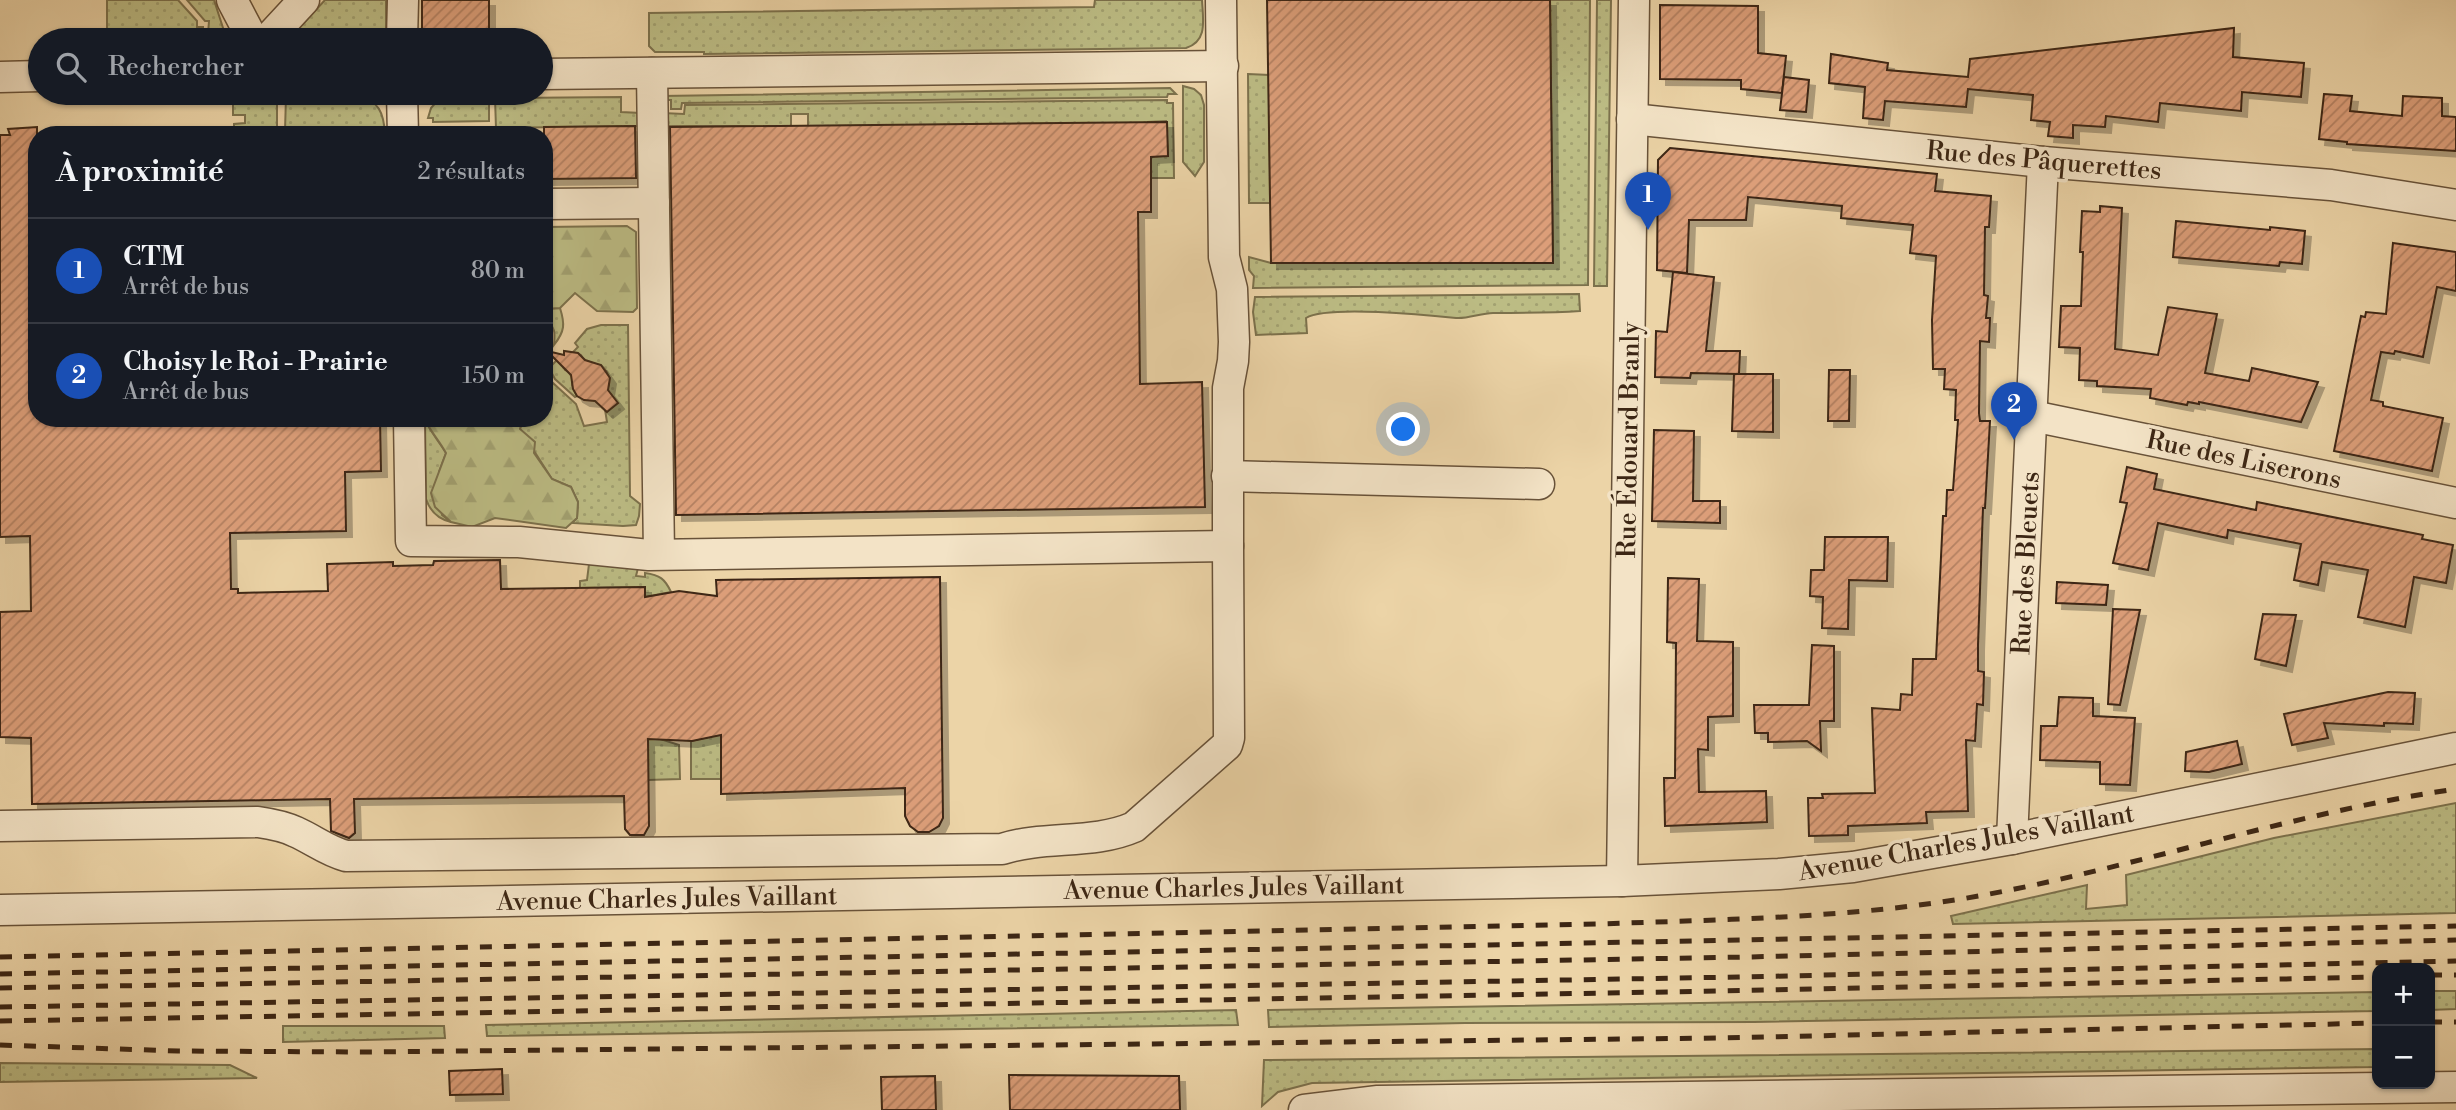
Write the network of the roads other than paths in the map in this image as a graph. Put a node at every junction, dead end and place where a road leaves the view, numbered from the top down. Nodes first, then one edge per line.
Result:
1 (232, 0) edge
2 (304, 0) edge
3 (403, 0) edge
4 (1222, 0) edge
5 (1634, 0) edge
6 (247, 28) edge
7 (278, 28) edge
8 (402, 28) edge
9 (1223, 66) junction
10 (652, 73) junction
11 (553, 74) edge
12 (28, 76) edge
13 (0, 77) edge
14 (402, 105) edge
15 (1632, 119) junction
16 (403, 126) edge
17 (2043, 162) junction
18 (654, 203) junction
19 (553, 204) edge
20 (2456, 205) edge
21 (2032, 416) junction
22 (409, 427) edge
23 (1227, 476) junction
24 (1539, 484) dead end
25 (2456, 503) edge
26 (1228, 546) junction
27 (659, 554) junction
28 (2456, 748) edge
29 (0, 826) edge
30 (2012, 839) junction
31 (1622, 881) junction
32 (0, 910) edge
33 (2456, 1087) edge
34 (1304, 1110) edge

1 - 6 street
2 - 7 street
3 - 8 street
4 - 9 street
5 - 15 street, Rue Édouard Branly
9 - 10 street
9 - 23 street
10 - 11 street
10 - 18 street
12 - 13 street
14 - 16 street
15 - 17 street, Rue des Pâquerettes
15 - 31 street, Rue Édouard Branly
17 - 20 street, Rue des Pâquerettes
17 - 21 street, Rue des Bleuets
18 - 19 street
18 - 27 street
21 - 25 street, Rue des Liserons
21 - 30 street, Rue des Bleuets
22 - 27 street
23 - 24 street
23 - 26 street
26 - 27 street
26 - 29 street
28 - 30 street, Avenue Charles Jules Vaillant
30 - 31 street, Avenue Charles Jules Vaillant
31 - 32 street, Avenue Charles Jules Vaillant
33 - 34 street

